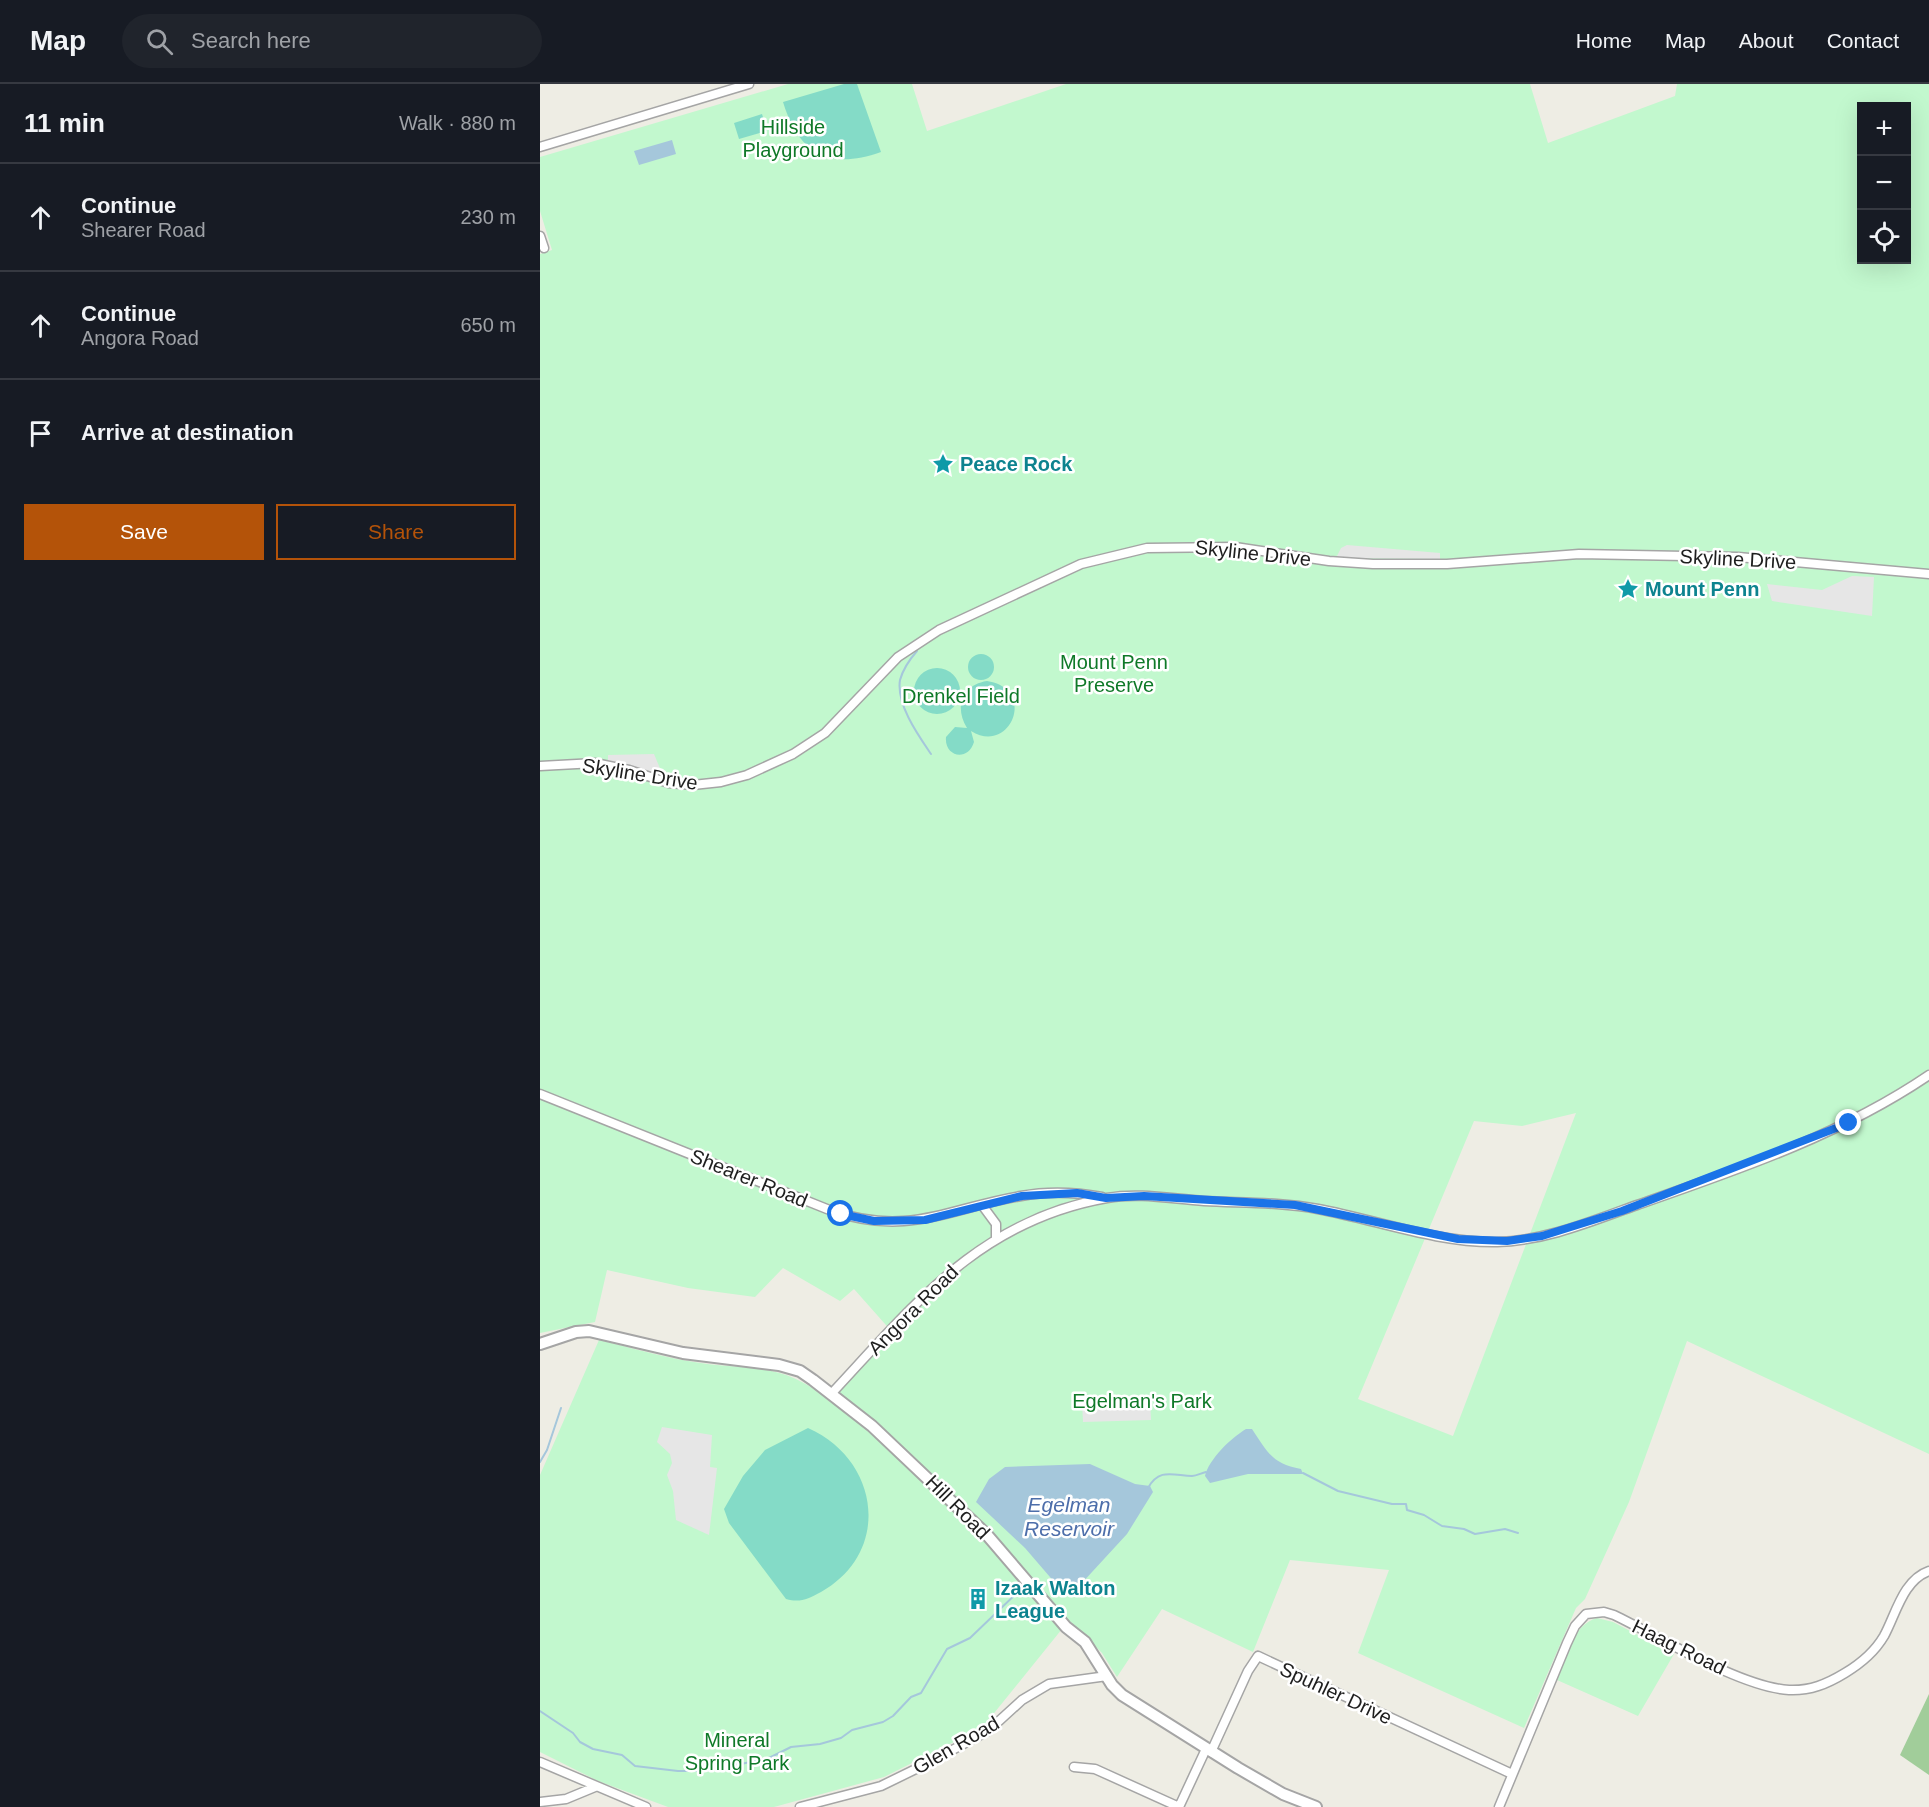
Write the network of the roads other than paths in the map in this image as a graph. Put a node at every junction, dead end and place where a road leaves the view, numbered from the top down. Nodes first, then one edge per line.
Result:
1 (711, 84) edge
2 (749, 84) edge
3 (714, 95) junction
4 (540, 147) edge
5 (540, 236) edge
6 (544, 248) dead end
7 (1929, 574) edge
8 (540, 766) edge
9 (1929, 1075) edge
10 (540, 1094) edge
11 (1106, 1198) junction
12 (982, 1205) junction
13 (996, 1239) junction
14 (540, 1344) edge
15 (832, 1393) junction
16 (1929, 1571) edge
17 (1107, 1676) junction
18 (1208, 1750) junction
19 (540, 1762) edge
20 (1074, 1767) dead end
21 (1512, 1774) junction
22 (595, 1787) junction
23 (540, 1802) edge
24 (646, 1807) edge
25 (800, 1807) edge
26 (1179, 1807) edge
27 (1316, 1807) edge
28 (1498, 1807) edge

1 - 3 street
2 - 3 street
3 - 4 street
5 - 6 street
7 - 8 street, Skyline Drive
9 - 11 street, Angora Road
10 - 12 street, Shearer Road
11 - 12 street, Shearer Road
11 - 13 street, Angora Road
12 - 13 street
13 - 15 street, Angora Road
14 - 15 street, Hill Road
15 - 17 street, Hill Road
16 - 21 street, Haag Road
17 - 18 street, Hill Road
17 - 25 street, Glen Road
18 - 21 street, Spuhler Drive
18 - 26 street
18 - 27 street, Hill Road
19 - 22 street
20 - 26 street
21 - 28 street, Haag Road
22 - 23 street
22 - 24 street

